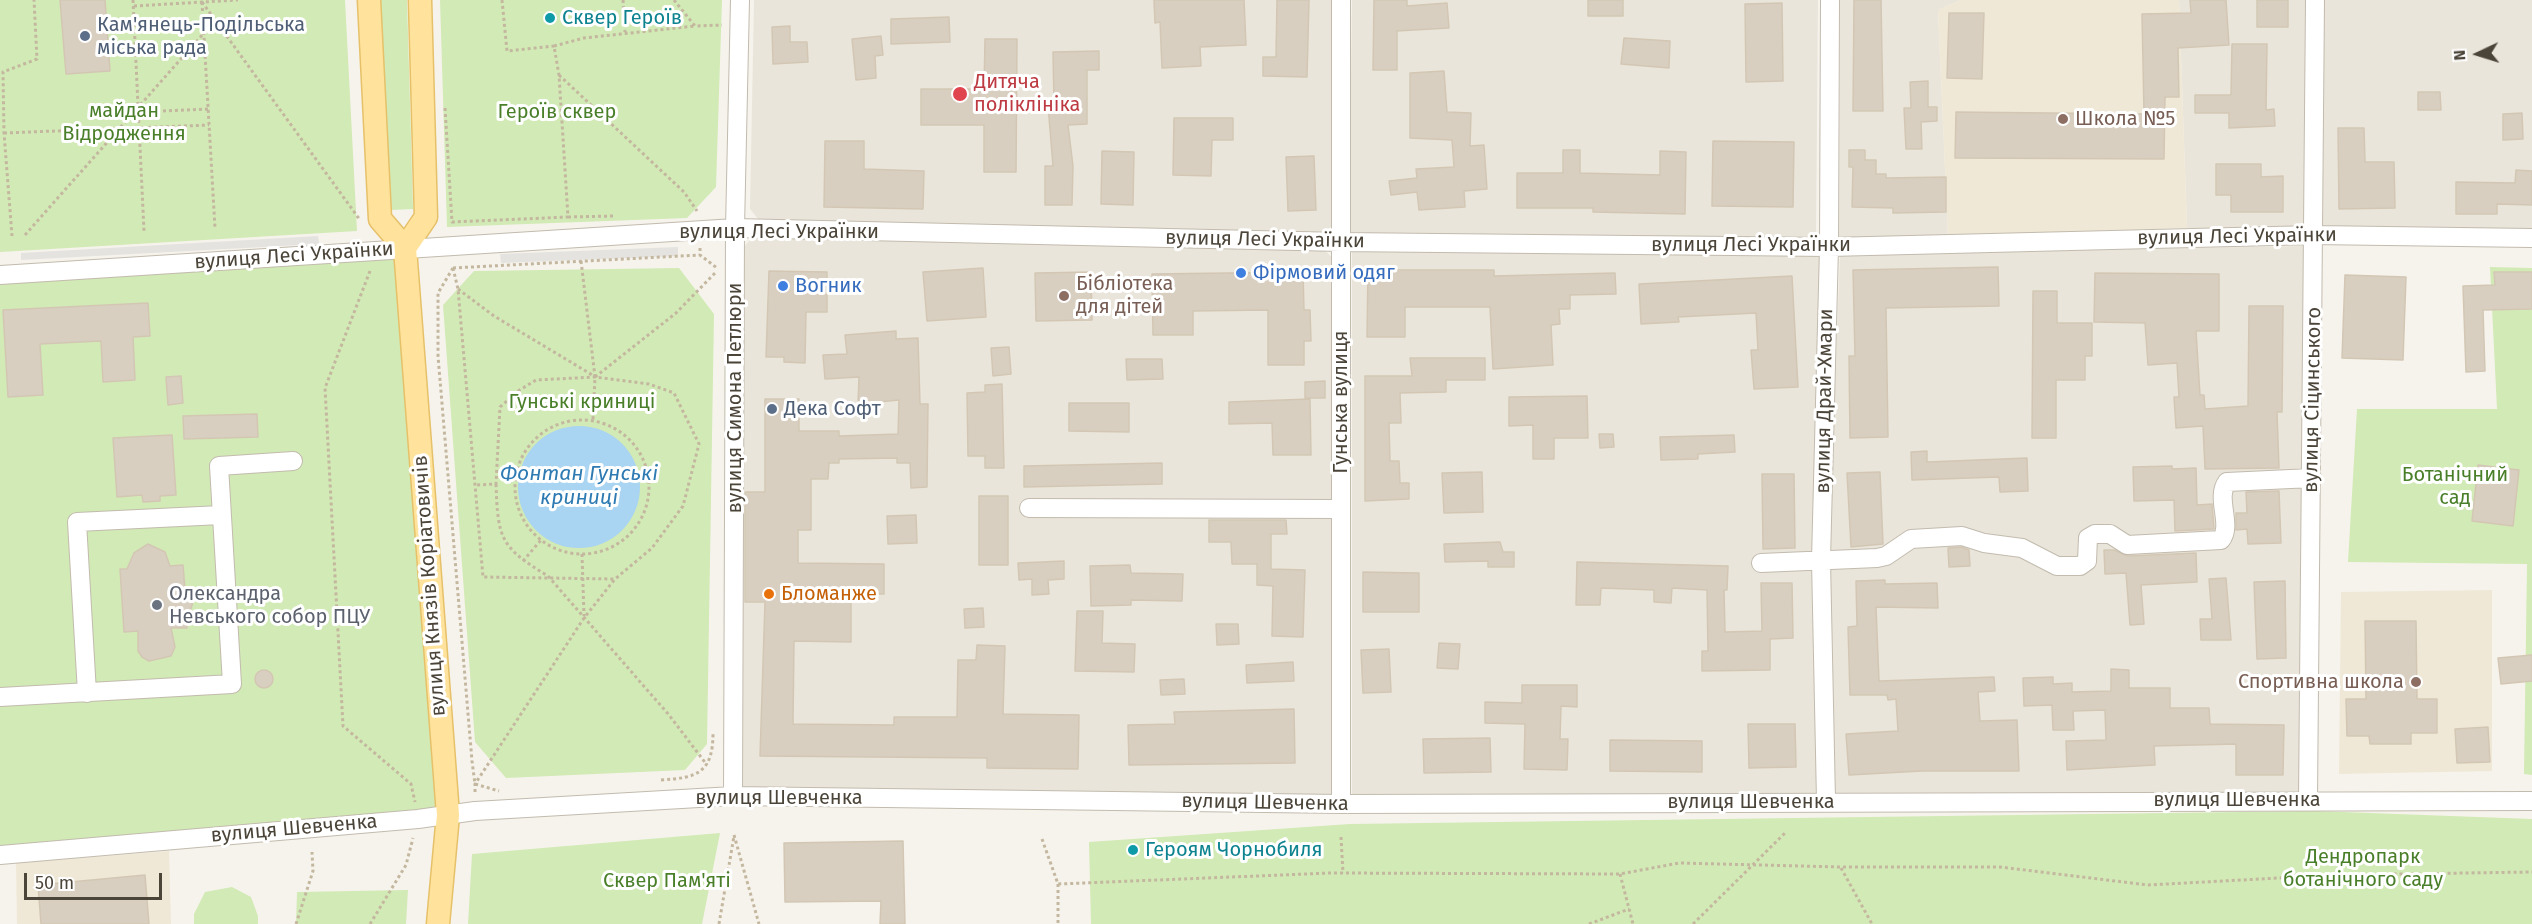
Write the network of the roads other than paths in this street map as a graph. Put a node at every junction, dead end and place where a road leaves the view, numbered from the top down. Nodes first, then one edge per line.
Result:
1 (369, 0) edge
2 (420, 0) edge
3 (740, 0) edge
4 (1341, 0) edge
5 (1830, 0) edge
6 (2315, 0) edge
7 (735, 228) junction
8 (2314, 235) junction
9 (2532, 238) edge
10 (1341, 242) junction
11 (1829, 247) junction
12 (405, 248) junction
13 (0, 275) edge
14 (293, 461) dead end
15 (2312, 478) junction
16 (1029, 508) dead end
17 (1340, 508) junction
18 (222, 515) junction
19 (1821, 560) junction
20 (1761, 563) dead end
21 (87, 693) junction
22 (0, 697) edge
23 (733, 796) junction
24 (2308, 800) junction
25 (1826, 801) junction
26 (2532, 801) edge
27 (1341, 804) junction
28 (448, 815) junction
29 (0, 855) edge
30 (438, 924) edge

1 - 12 main road
2 - 12 main road
3 - 7 street, вулиця Симона Петлюри
4 - 10 street, Гунська вулиця
5 - 11 street, вулиця Драй-Хмари
6 - 8 street, вулиця Сіцинського
7 - 10 street, вулиця Лесі Українки
7 - 12 street, вулиця Лесі Українки
7 - 23 street, вулиця Симона Петлюри
8 - 9 street, вулиця Лесі Українки
8 - 11 street, вулиця Лесі Українки
8 - 15 street, вулиця Сіцинського
10 - 11 street, вулиця Лесі Українки
10 - 17 street, Гунська вулиця
11 - 19 street, вулиця Драй-Хмари
12 - 13 street, вулиця Лесі Українки
12 - 28 main road, вулиця Князів Коріатовичів
14 - 18 street
15 - 19 street
15 - 24 street, вулиця Сіцинського
16 - 17 street
17 - 27 street, Гунська вулиця
18 - 21 street
18 - 21 street
19 - 20 street
19 - 25 street, вулиця Драй-Хмари
21 - 22 street
23 - 27 street, вулиця Шевченка
23 - 28 street, вулиця Шевченка
24 - 25 street, вулиця Шевченка
24 - 26 street, вулиця Шевченка
25 - 27 street, вулиця Шевченка
28 - 29 street, вулиця Шевченка
28 - 30 main road, вулиця Князів Коріатовичів

